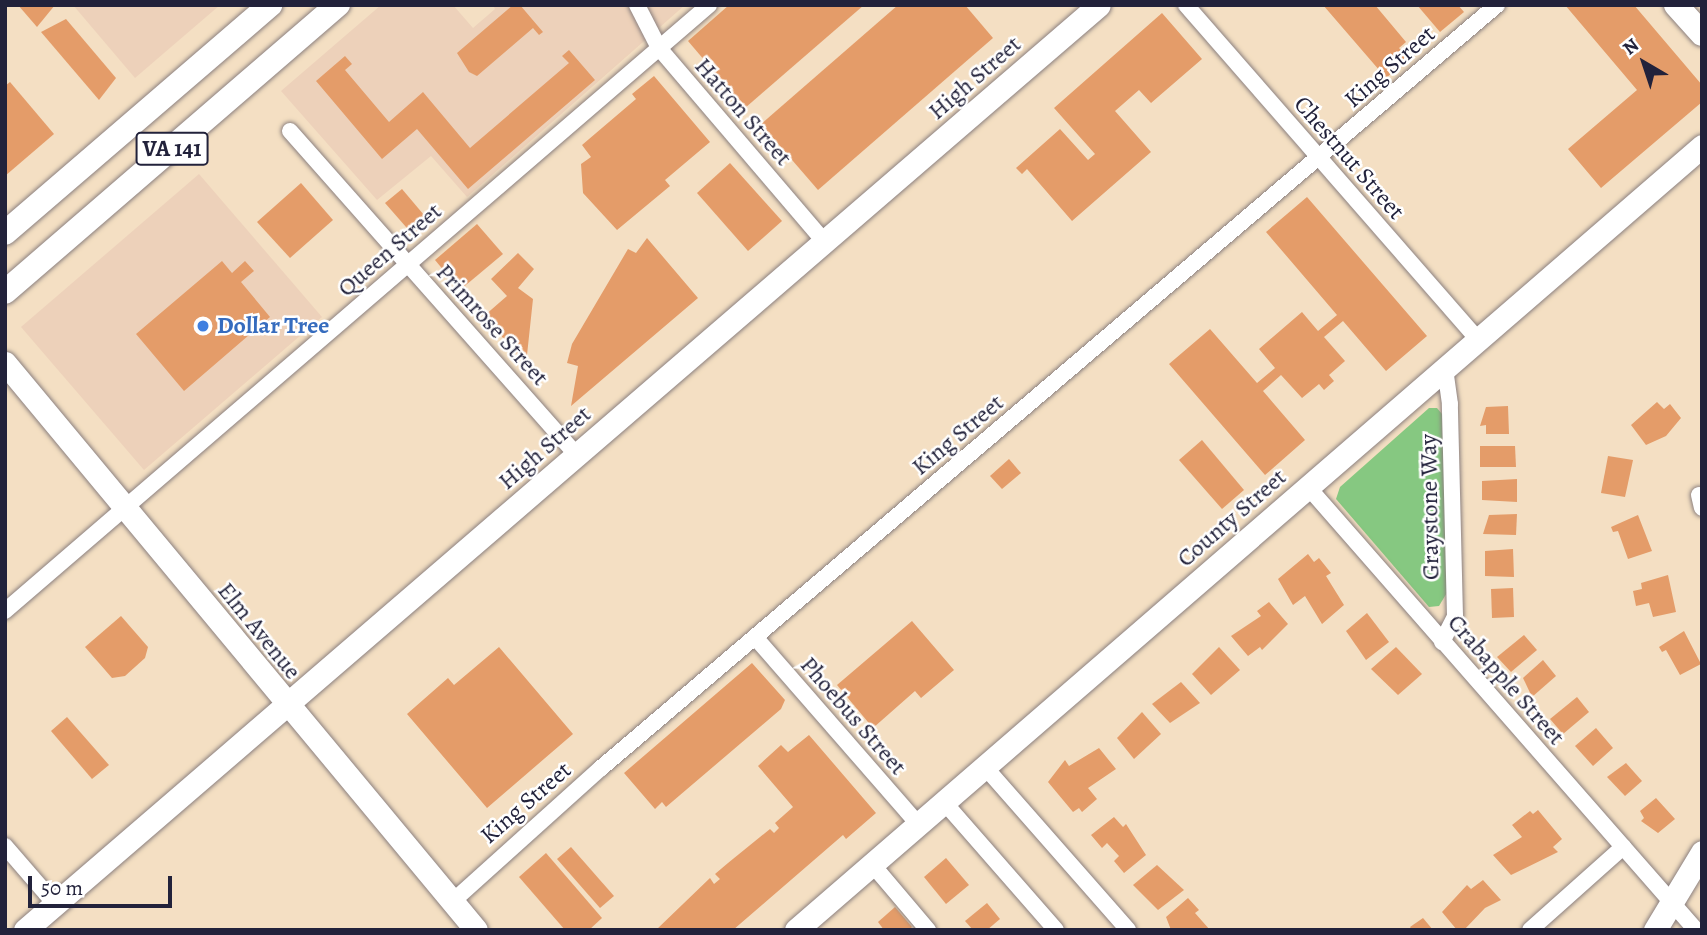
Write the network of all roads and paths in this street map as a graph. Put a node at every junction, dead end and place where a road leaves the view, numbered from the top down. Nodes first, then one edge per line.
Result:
1 (270, 5) edge
2 (338, 5) edge
3 (637, 5) edge
4 (709, 5) edge
5 (1099, 5) edge
6 (1186, 5) edge
7 (1497, 5) edge
8 (1676, 5) edge
9 (1702, 34) edge
10 (659, 48) junction
11 (290, 131) dead end
12 (1702, 146) edge
13 (1319, 157) junction
14 (5, 233) edge
15 (824, 241) junction
16 (408, 264) junction
17 (5, 292) edge
18 (1478, 340) junction
19 (5, 363) edge
20 (1445, 369) junction
21 (577, 455) junction
22 (1308, 487) junction
23 (125, 508) junction
24 (5, 611) edge
25 (755, 637) junction
26 (1442, 642) junction
27 (286, 705) junction
28 (985, 767) junction
29 (944, 802) junction
30 (918, 824) junction
31 (5, 846) edge
32 (1623, 847) junction
33 (1702, 852) edge
34 (872, 864) junction
35 (452, 902) junction
36 (1672, 902) junction
37 (55, 904) junction
38 (25, 930) edge
39 (476, 930) edge
40 (796, 930) edge
41 (928, 930) edge
42 (1056, 930) edge
43 (1128, 930) edge
44 (1530, 930) edge
45 (1655, 930) edge
46 (1696, 930) edge

1 - 14 main road, VA 141
2 - 17 main road, VA 141
3 - 10 street, Hatton Street
4 - 10 street, Queen Street
5 - 15 main road, High Street
6 - 13 street, Chestnut Street
7 - 13 street, King Street
8 - 9 main road
10 - 15 street, Hatton Street
10 - 16 street, Queen Street
11 - 16 street, Primrose Street
12 - 18 main road, County Street
13 - 18 street, Chestnut Street
13 - 25 street, King Street
15 - 21 main road, High Street
16 - 21 street, Primrose Street
16 - 23 street, Queen Street
18 - 20 main road, County Street
19 - 23 main road, Elm Avenue
20 - 22 main road, County Street
20 - 26 street, Graystone Way
21 - 27 main road, High Street
22 - 26 street, Crabapple Street
22 - 28 main road, County Street
23 - 24 street, Queen Street
23 - 27 main road, Elm Avenue
25 - 30 street, Phoebus Street
25 - 35 street, King Street
26 - 32 street, Crabapple Street
27 - 35 main road, Elm Avenue
27 - 37 main road, High Street
28 - 29 main road, County Street
28 - 43 street
29 - 30 main road, County Street
29 - 42 street
30 - 34 main road, County Street
31 - 37 street
32 - 36 street, Crabapple Street
32 - 44 street
33 - 36 main road
34 - 40 main road, County Street
34 - 41 street
35 - 39 main road, Elm Avenue
36 - 45 main road
36 - 46 street, Crabapple Street
37 - 38 main road, High Street

